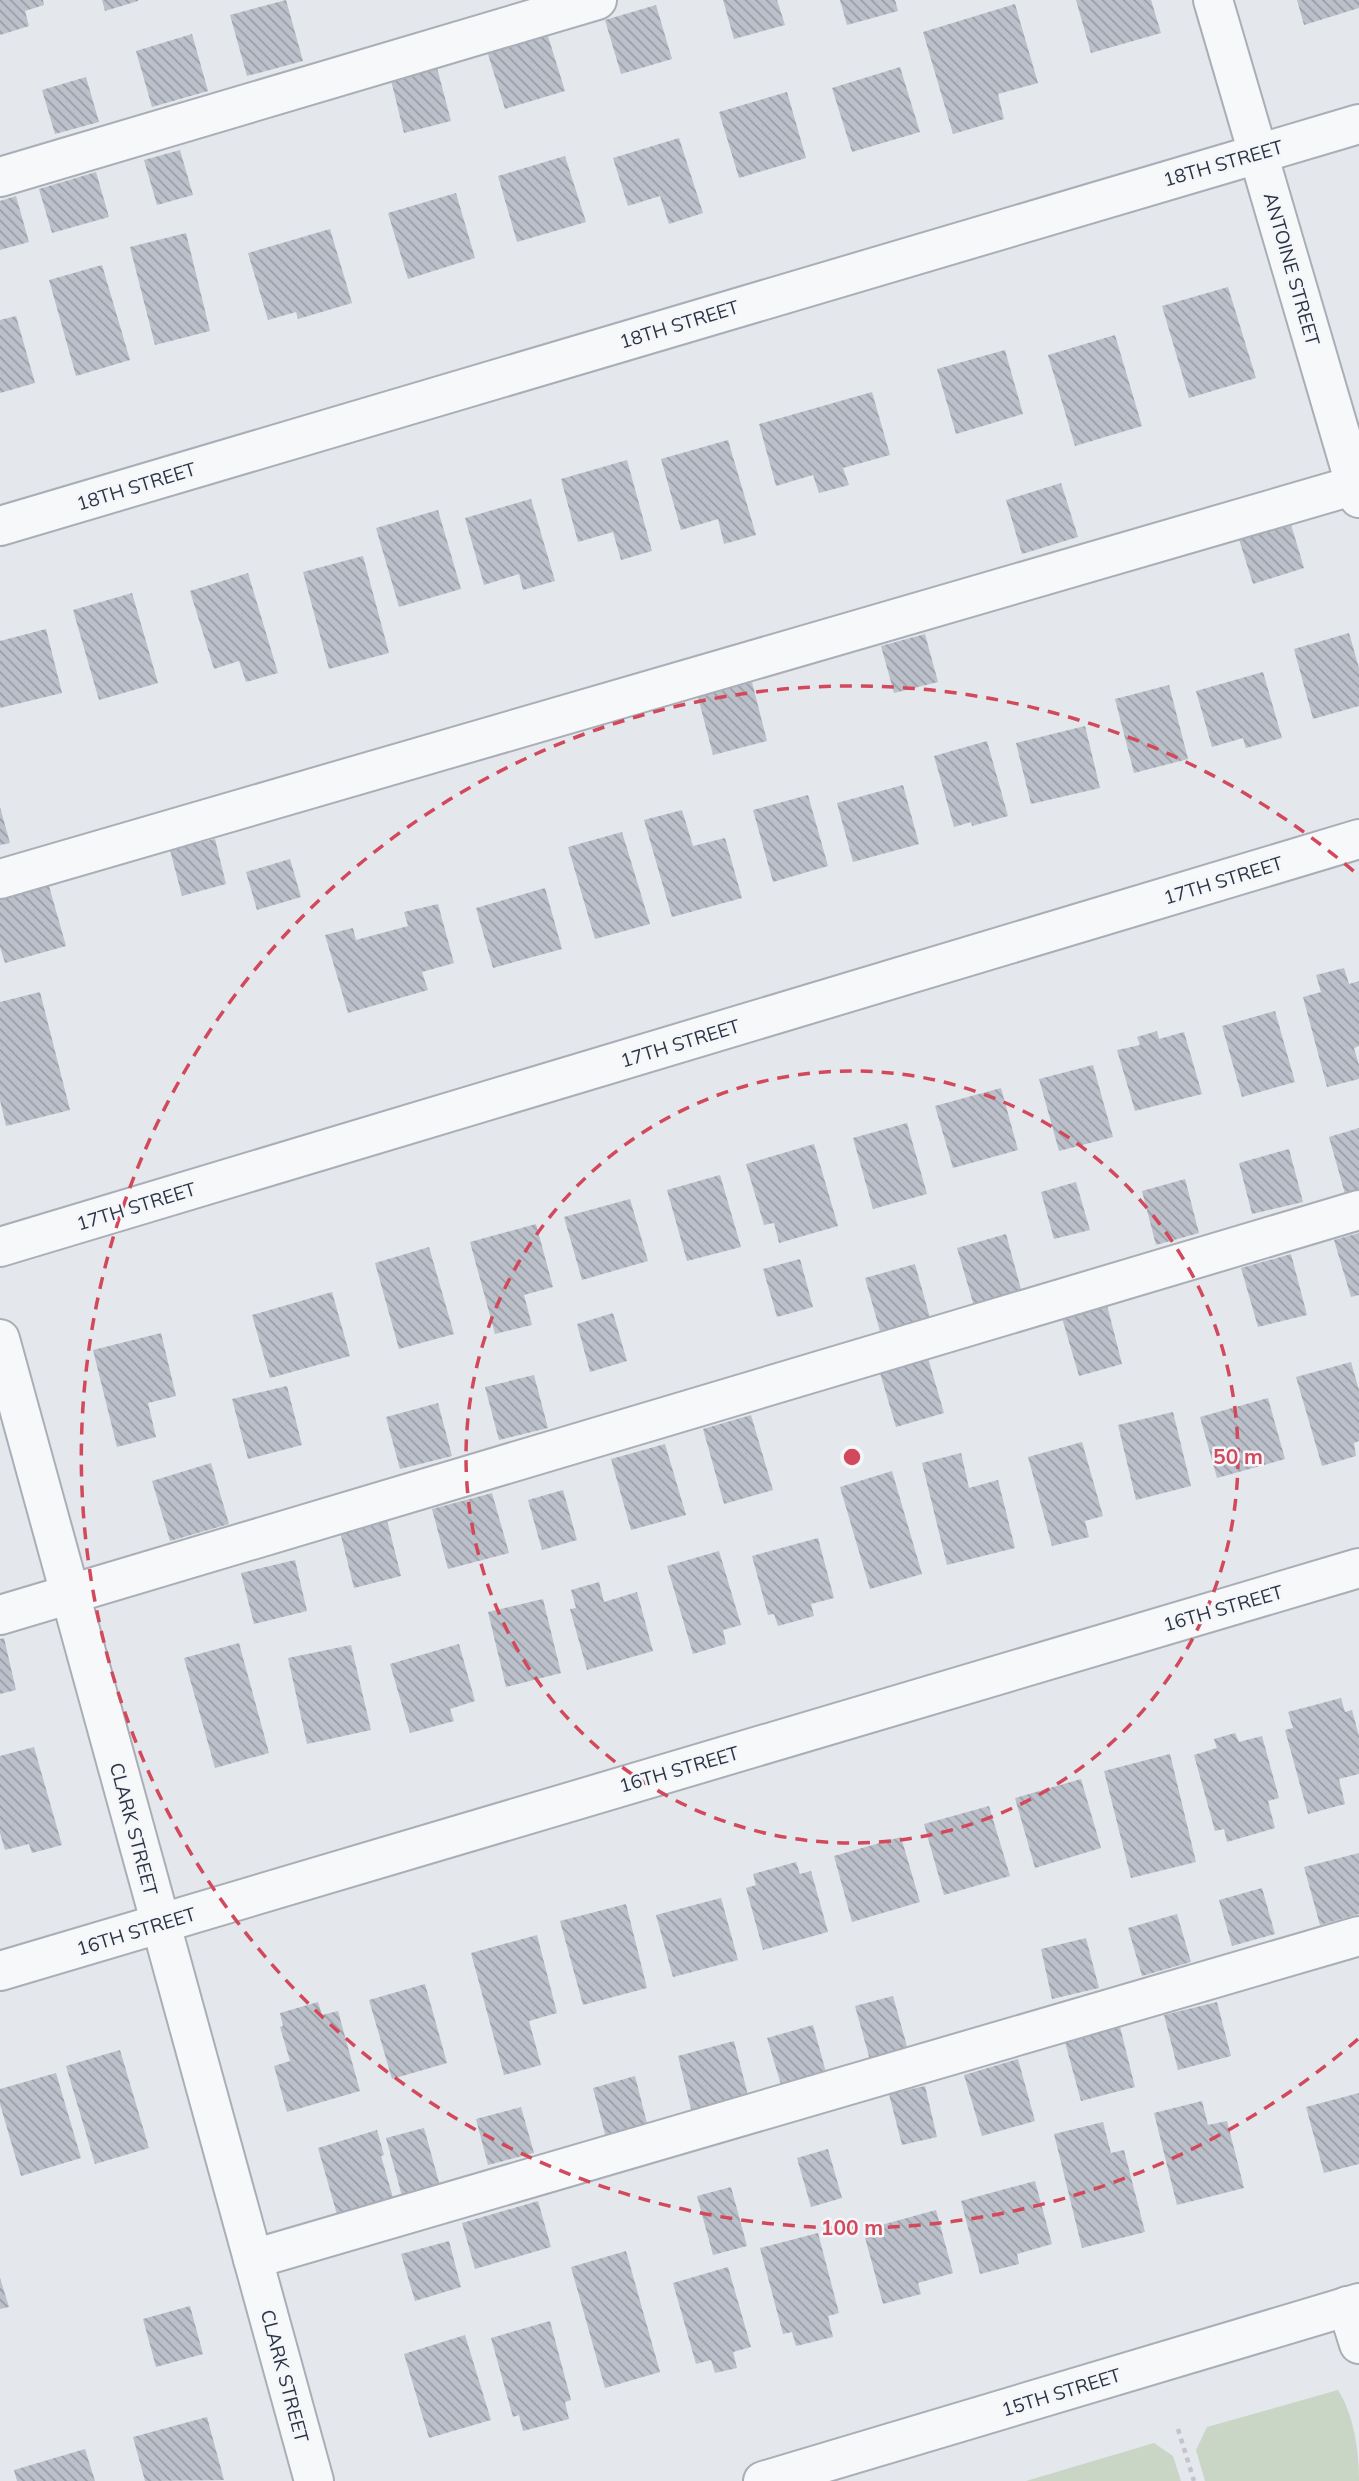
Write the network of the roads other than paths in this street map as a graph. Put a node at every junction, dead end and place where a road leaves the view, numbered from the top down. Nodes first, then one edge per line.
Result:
1 (597, 0) edge
2 (1213, 0) edge
3 (1359, 124) edge
4 (1258, 153) junction
5 (0, 177) edge
6 (1358, 489) edge
7 (0, 526) edge
8 (1359, 839) edge
9 (0, 879) edge
10 (1359, 1210) edge
11 (0, 1247) edge
12 (0, 1339) edge
13 (1359, 1568) edge
14 (72, 1594) junction
15 (0, 1615) edge
16 (159, 1924) junction
17 (1359, 1936) edge
18 (0, 1971) edge
19 (253, 2259) junction
20 (1353, 2304) edge
21 (1359, 2344) edge
22 (314, 2481) edge
23 (762, 2481) edge

1 - 5 street
2 - 4 street, ANTOINE STREET
3 - 4 street, 18TH STREET
4 - 6 street, ANTOINE STREET
4 - 7 street, 18TH STREET
6 - 9 street
8 - 11 street, 17TH STREET
10 - 14 street
12 - 14 street, CLARK STREET
13 - 16 street, 16TH STREET
14 - 15 street
14 - 16 street, CLARK STREET
16 - 18 street, 16TH STREET
16 - 19 street, CLARK STREET
17 - 19 street
19 - 22 street, CLARK STREET
20 - 21 street
20 - 23 street, 15TH STREET

